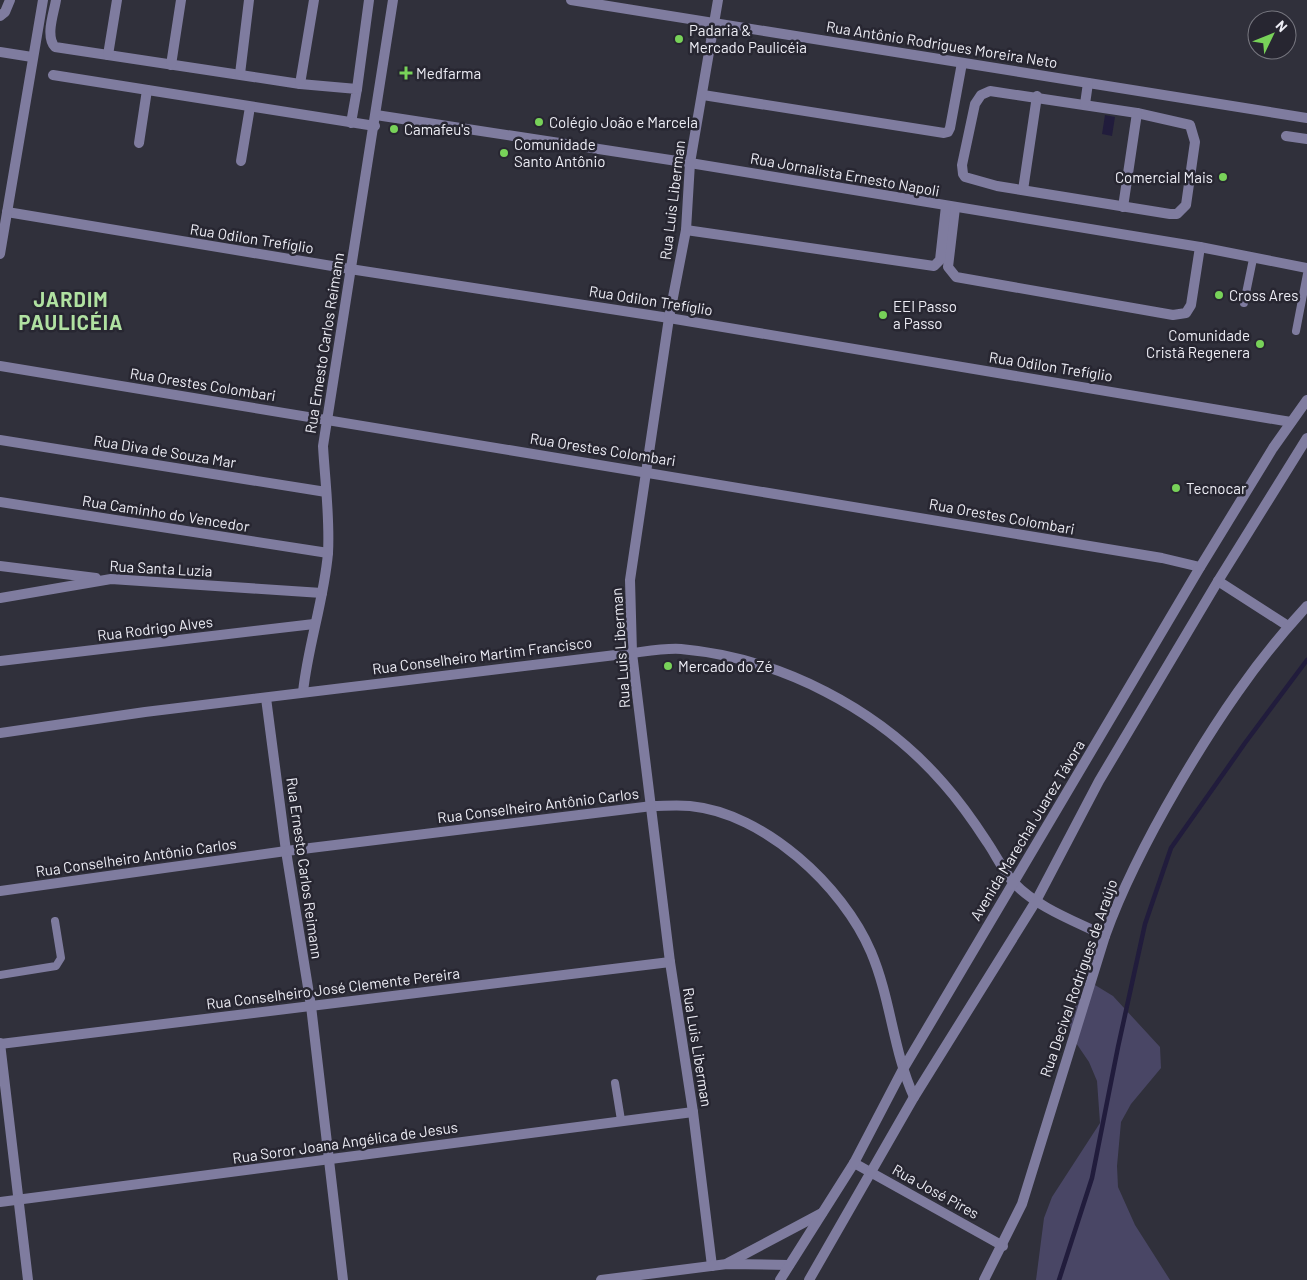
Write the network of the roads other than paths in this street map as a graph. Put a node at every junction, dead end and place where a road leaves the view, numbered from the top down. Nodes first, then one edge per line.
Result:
1 (10, 0) edge
2 (43, 0) edge
3 (56, 0) edge
4 (117, 0) edge
5 (181, 0) edge
6 (249, 0) edge
7 (314, 0) edge
8 (369, 0) edge
9 (393, 0) edge
10 (571, 0) edge
11 (718, 0) edge
12 (0, 16) edge
13 (714, 22) junction
14 (0, 52) edge
15 (108, 55) junction
16 (32, 57) junction
17 (962, 62) junction
18 (171, 65) junction
19 (240, 74) junction
20 (52, 75) dead end
21 (1088, 83) junction
22 (300, 84) junction
23 (357, 89) junction
24 (147, 90) junction
25 (703, 94) junction
26 (1037, 96) junction
27 (1085, 104) junction
28 (250, 107) junction
29 (1137, 113) junction
30 (376, 115) junction
31 (1307, 118) edge
32 (351, 123) junction
33 (374, 126) junction
34 (1286, 136) dead end
35 (1307, 139) edge
36 (139, 143) dead end
37 (241, 161) dead end
38 (690, 163) junction
39 (1023, 190) junction
40 (1123, 206) junction
41 (950, 207) junction
42 (7, 212) junction
43 (686, 230) junction
44 (1200, 247) junction
45 (0, 254) edge
46 (1253, 259) junction
47 (1307, 268) edge
48 (350, 269) junction
49 (1307, 274) edge
50 (1244, 303) dead end
51 (669, 318) junction
52 (1296, 331) dead end
53 (0, 366) edge
54 (1307, 400) edge
55 (326, 420) junction
56 (1291, 422) junction
57 (1307, 438) edge
58 (0, 440) edge
59 (646, 472) junction
60 (326, 492) junction
61 (0, 502) edge
62 (328, 553) junction
63 (0, 566) edge
64 (1200, 567) junction
65 (111, 579) junction
66 (1218, 581) junction
67 (322, 593) junction
68 (0, 598) edge
69 (1307, 606) edge
70 (314, 624) junction
71 (1288, 626) junction
72 (632, 653) junction
73 (0, 662) edge
74 (303, 692) junction
75 (266, 698) junction
76 (0, 733) edge
77 (652, 806) junction
78 (286, 851) junction
79 (1014, 883) junction
80 (0, 891) edge
81 (1036, 901) junction
82 (55, 921) dead end
83 (1105, 936) junction
84 (670, 962) junction
85 (0, 975) edge
86 (311, 1006) junction
87 (0, 1044) edge
88 (902, 1071) junction
89 (615, 1083) dead end
90 (914, 1097) junction
91 (693, 1112) junction
92 (621, 1120) junction
93 (328, 1160) junction
94 (854, 1163) junction
95 (872, 1173) junction
96 (17, 1200) junction
97 (0, 1202) edge
98 (822, 1213) junction
99 (1003, 1246) junction
100 (728, 1264) junction
101 (788, 1265) junction
102 (712, 1266) junction
103 (28, 1280) edge
104 (343, 1280) edge
105 (601, 1280) edge
106 (780, 1280) edge
107 (809, 1280) edge
108 (984, 1280) edge

1 - 12 street
2 - 16 street
3 - 15 street
4 - 15 street
5 - 18 street
6 - 19 street
7 - 22 street
8 - 23 street
9 - 30 street, Rua Ernesto Carlos Reimann
10 - 13 street, Rua Antônio Rodrigues Moreira Neto
11 - 13 street, Rua Luis Liberman
13 - 17 street, Rua Antônio Rodrigues Moreira Neto
13 - 25 street, Rua Luis Liberman
14 - 16 street
15 - 18 street
16 - 42 street
17 - 21 street, Rua Antônio Rodrigues Moreira Neto
17 - 25 street
18 - 19 street
19 - 22 street
20 - 24 street
21 - 27 street
21 - 31 street, Rua Antônio Rodrigues Moreira Neto
22 - 23 street
23 - 32 street
24 - 28 street
24 - 36 street
25 - 38 street, Rua Luis Liberman
26 - 27 street
26 - 39 street
26 - 39 street
27 - 29 street
28 - 32 street
28 - 37 street
29 - 40 street
29 - 40 street
30 - 33 street, Rua Ernesto Carlos Reimann
30 - 38 street, Rua Jornalista Ernesto Napoli
32 - 33 street
33 - 48 street, Rua Ernesto Carlos Reimann
34 - 35 street
38 - 41 street, Rua Jornalista Ernesto Napoli
38 - 43 street, Rua Luis Liberman
39 - 40 street
41 - 43 street
41 - 44 street, Rua Jornalista Ernesto Napoli
41 - 44 street
42 - 45 street
42 - 48 street, Rua Odilon Trefíglio
43 - 51 street, Rua Luis Liberman
44 - 46 street, Rua Jornalista Ernesto Napoli
46 - 47 street, Rua Jornalista Ernesto Napoli
46 - 50 lane
48 - 51 street, Rua Odilon Trefíglio
48 - 55 street, Rua Ernesto Carlos Reimann
49 - 52 lane
51 - 56 street, Rua Odilon Trefíglio
51 - 59 street, Rua Luis Liberman
53 - 55 street, Rua Orestes Colombari
54 - 56 street, Avenida Marechal Juarez Távora
55 - 59 street, Rua Orestes Colombari
55 - 60 street, Rua Ernesto Carlos Reimann
56 - 64 street, Avenida Marechal Juarez Távora
57 - 66 street
58 - 60 street, Rua Diva de Souza Mar
59 - 64 street, Rua Orestes Colombari
59 - 72 street, Rua Luis Liberman
60 - 62 street, Rua Ernesto Carlos Reimann
61 - 62 street, Rua Caminho do Vencedor
62 - 67 street, Rua Ernesto Carlos Reimann
63 - 65 street
64 - 79 street, Avenida Marechal Juarez Távora
65 - 67 street, Rua Santa Luzia
65 - 68 street, Rua Santa Luzia
66 - 71 street
66 - 81 street
67 - 70 street, Rua Ernesto Carlos Reimann
69 - 71 street, Rua Decival Rodrigues de Araújo
70 - 73 street, Rua Rodrigo Alves
70 - 74 street, Rua Ernesto Carlos Reimann
71 - 83 street, Rua Decival Rodrigues de Araújo
72 - 74 street, Rua Conselheiro Martim Francisco
72 - 77 street, Rua Luis Liberman
72 - 79 street, Rua Conselheiro Martim Francisco
74 - 75 street, Rua Conselheiro Martim Francisco
75 - 76 street, Rua Conselheiro Martim Francisco
75 - 78 street, Rua Ernesto Carlos Reimann
77 - 78 street, Rua Conselheiro Antônio Carlos
77 - 84 street, Rua Luis Liberman
77 - 88 street, Rua Conselheiro Antônio Carlos
78 - 80 street, Rua Conselheiro Antônio Carlos
78 - 86 street, Rua Ernesto Carlos Reimann
79 - 81 street, Rua Conselheiro Martim Francisco
79 - 88 street, Avenida Marechal Juarez Távora
81 - 83 street, Rua Conselheiro Martim Francisco
81 - 90 street
82 - 85 lane
83 - 99 street, Rua Decival Rodrigues de Araújo
84 - 86 street, Rua Conselheiro José Clemente Pereira
84 - 91 street, Rua Luis Liberman
86 - 87 street, Rua Conselheiro José Clemente Pereira
86 - 93 street, Rua Ernesto Carlos Reimann
87 - 96 street
88 - 90 street, Rua Conselheiro Antônio Carlos
88 - 94 street, Avenida Marechal Juarez Távora
89 - 92 lane
90 - 95 street
91 - 92 street, Rua Soror Joana Angélica de Jesus
91 - 102 street, Rua Luis Liberman
92 - 93 street, Rua Soror Joana Angélica de Jesus
93 - 96 street, Rua Soror Joana Angélica de Jesus
93 - 104 street, Rua Ernesto Carlos Reimann
94 - 95 street, Rua José Pires
94 - 98 street, Avenida Marechal Juarez Távora
95 - 99 street, Rua José Pires
95 - 107 street
96 - 97 street, Rua Soror Joana Angélica de Jesus
96 - 103 street
98 - 100 street
98 - 101 street, Avenida Marechal Juarez Távora
99 - 108 street, Rua Decival Rodrigues de Araújo
100 - 101 street
100 - 102 street
101 - 106 street, Avenida Marechal Juarez Távora
102 - 105 street

